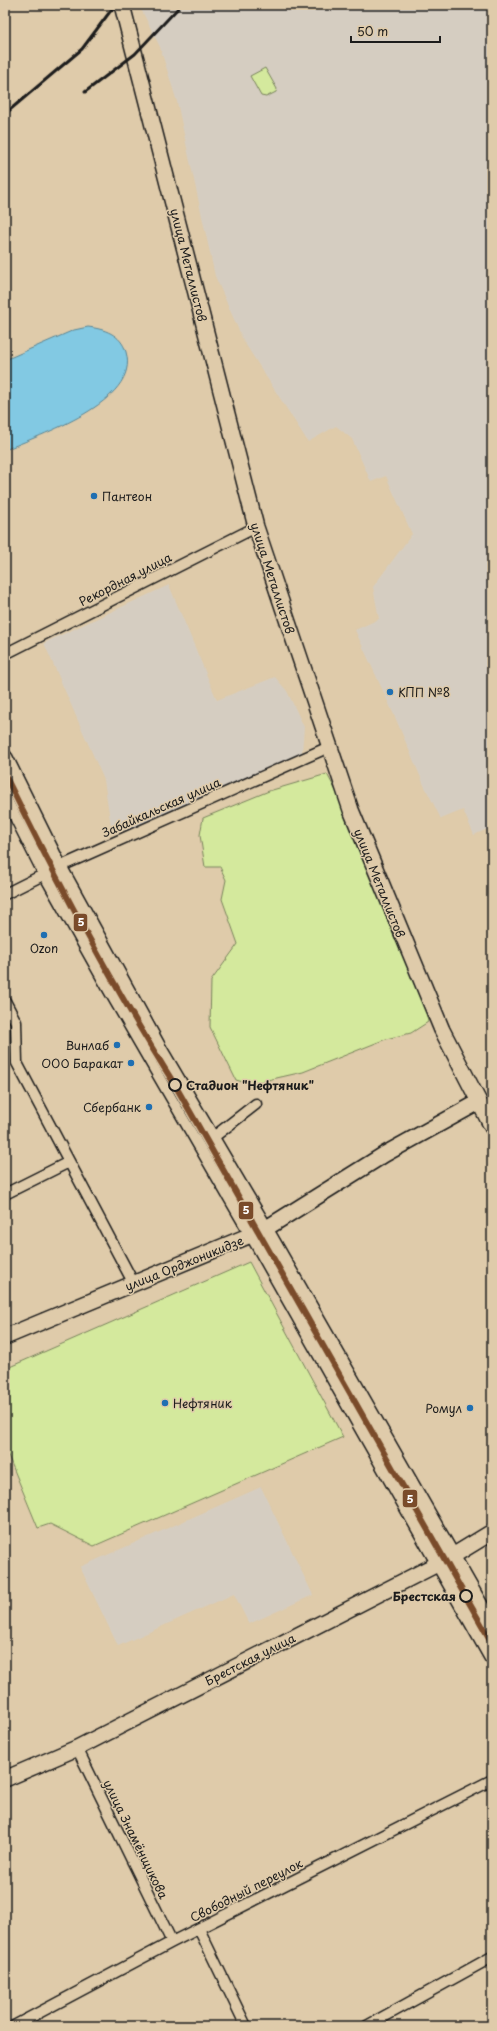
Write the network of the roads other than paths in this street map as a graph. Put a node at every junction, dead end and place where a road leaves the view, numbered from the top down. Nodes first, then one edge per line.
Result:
1 (122, 5) edge
2 (256, 527) junction
3 (5, 654) edge
4 (329, 747) junction
5 (5, 758) edge
6 (5, 792) edge
7 (53, 870) junction
8 (5, 894) edge
9 (5, 1001) edge
10 (479, 1102) junction
11 (256, 1104) dead end
12 (492, 1127) edge
13 (211, 1139) junction
14 (69, 1162) junction
15 (5, 1194) edge
16 (259, 1232) junction
17 (134, 1284) junction
18 (5, 1337) edge
19 (492, 1532) edge
20 (445, 1559) junction
21 (492, 1626) edge
22 (492, 1657) edge
23 (77, 1748) junction
24 (5, 1779) edge
25 (492, 1780) edge
26 (199, 1929) junction
27 (172, 1942) junction
28 (492, 1957) edge
29 (14, 2026) edge
30 (246, 2026) edge
31 (367, 2026) edge

1 - 2 street, улица Металлистов
2 - 3 street, Рекордная улица
2 - 4 street, улица Металлистов
4 - 7 street, Забайкальская улица
4 - 10 street, улица Металлистов
5 - 7 street
6 - 7 street
7 - 8 street, Забайкальская улица
7 - 13 street
7 - 16 street
9 - 14 street
10 - 12 street, улица Металлистов
10 - 16 street, улица Орджоникидзе
11 - 13 street
13 - 16 street
14 - 15 street
14 - 17 street
16 - 17 street, улица Орджоникидзе
16 - 20 street
17 - 18 street, улица Орджоникидзе
19 - 20 street, Брестская улица
20 - 21 street
20 - 22 street
20 - 23 street, Брестская улица
23 - 24 street, Брестская улица
23 - 27 street, улица Знамёнщикова
25 - 26 street, Свободный переулок
26 - 27 street, Свободный переулок
26 - 30 street
27 - 29 street, Свободный переулок
28 - 31 street

